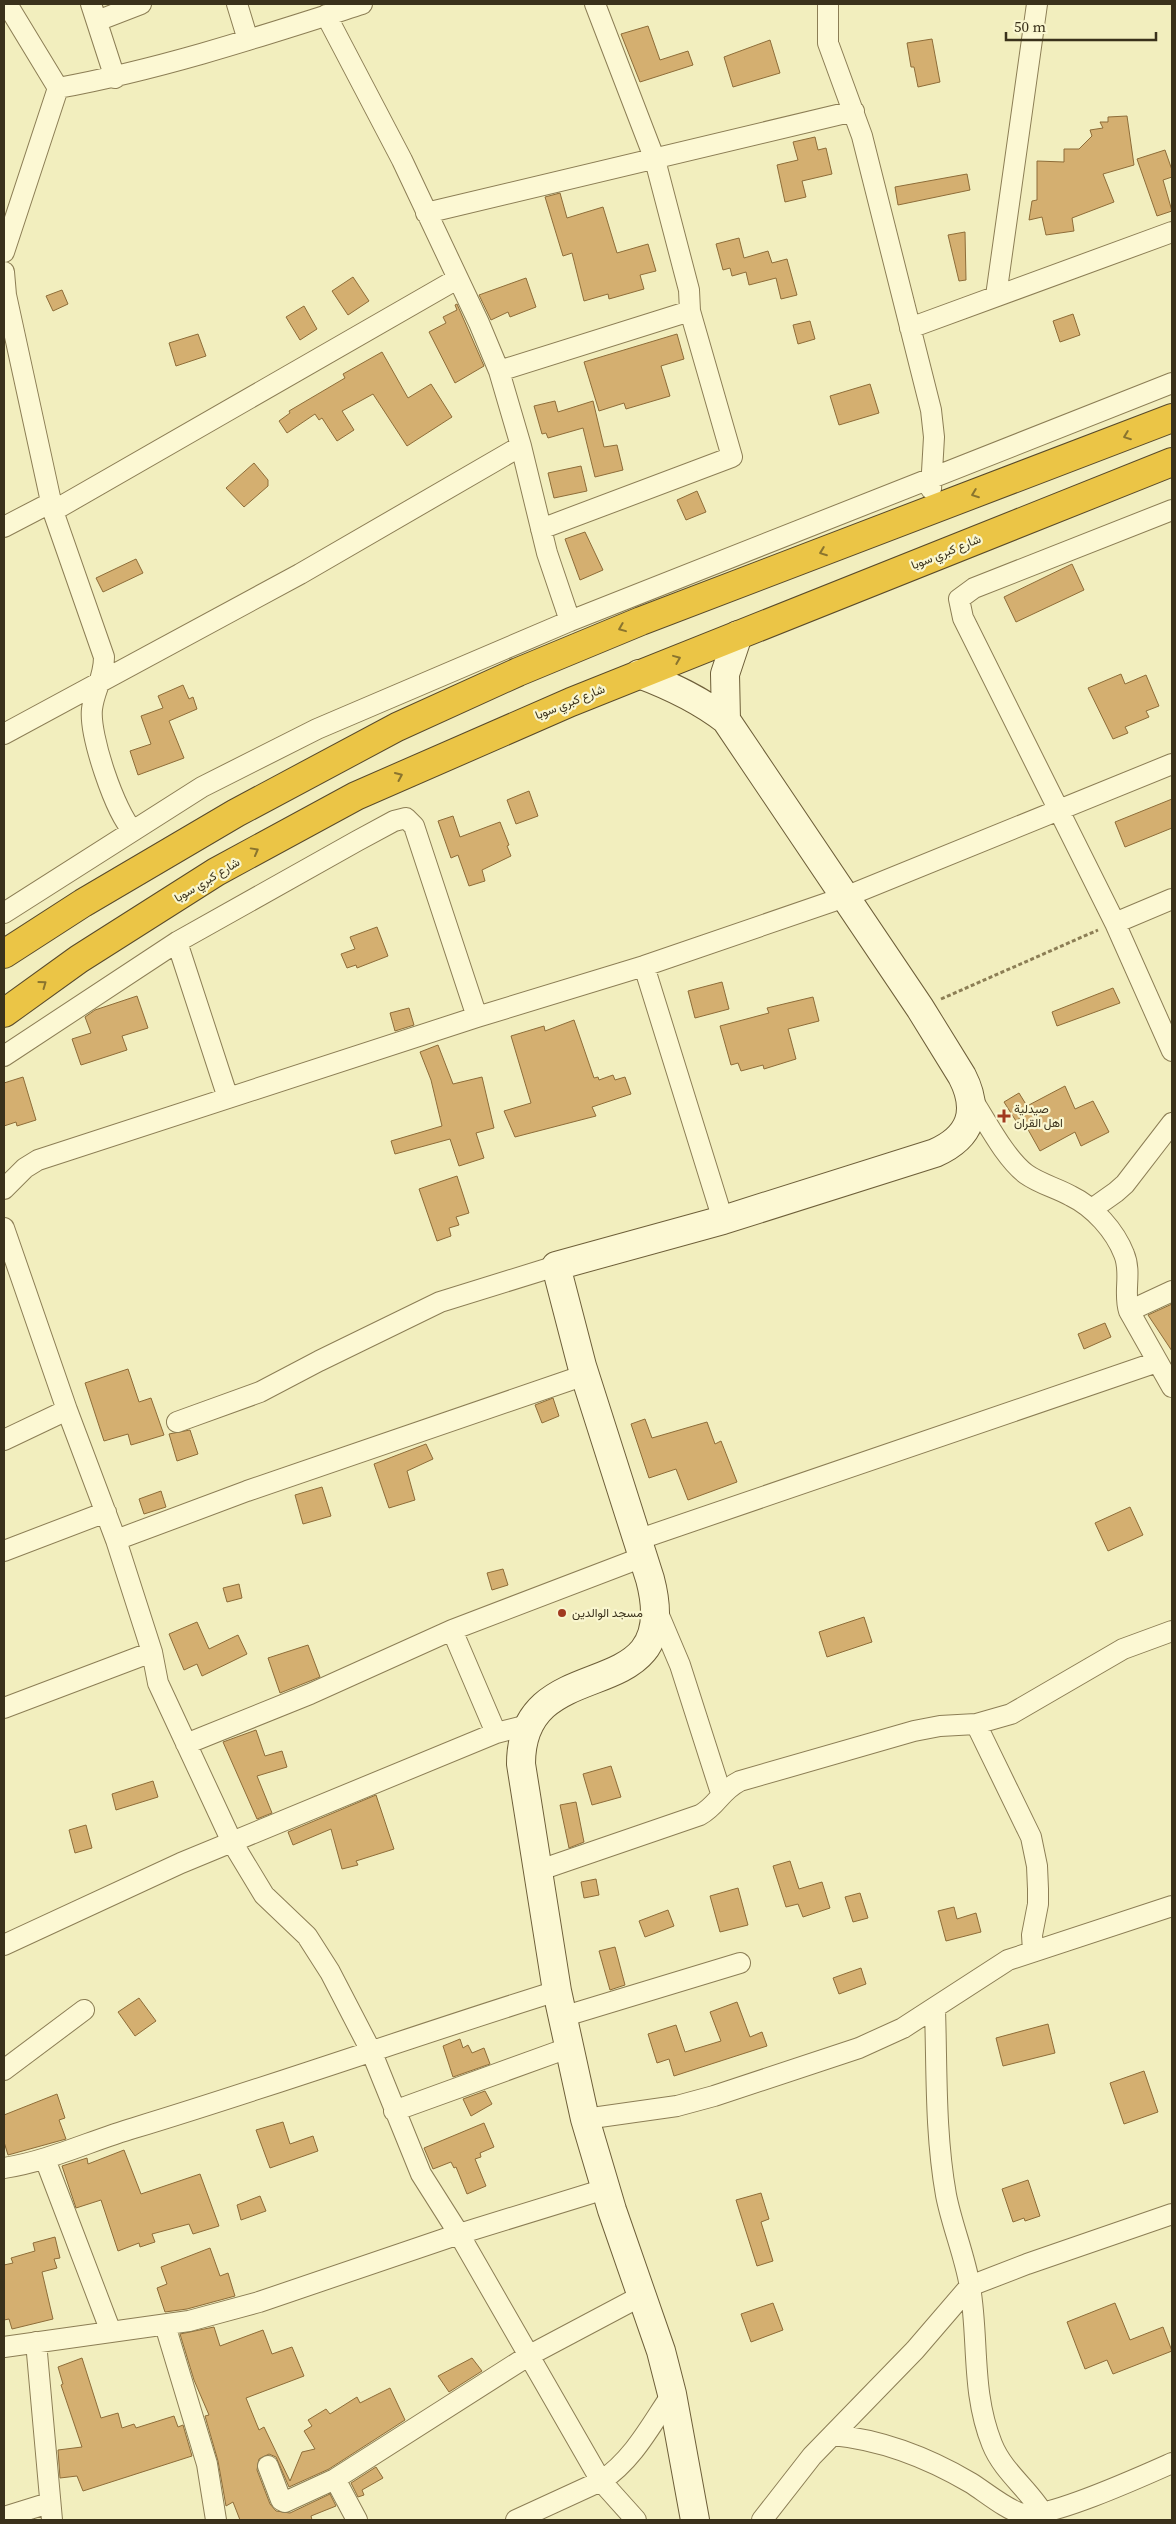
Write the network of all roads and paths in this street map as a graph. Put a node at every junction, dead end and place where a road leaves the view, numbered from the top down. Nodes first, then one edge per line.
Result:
1 (7, 4) edge
2 (141, 4) edge
3 (237, 4) edge
4 (362, 4) edge
5 (595, 4) edge
6 (828, 4) edge
7 (1037, 4) edge
8 (94, 12) edge
9 (326, 15) junction
10 (248, 40) junction
11 (115, 78) junction
12 (58, 88) junction
13 (854, 111) junction
14 (655, 160) junction
15 (426, 213) junction
16 (1172, 232) edge
17 (4, 250) edge
18 (4, 272) edge
19 (457, 279) junction
20 (996, 296) junction
21 (690, 311) junction
22 (910, 328) junction
23 (499, 371) junction
24 (1172, 383) edge
25 (1172, 418) edge
26 (521, 446) junction
27 (1172, 462) edge
28 (932, 479) junction
29 (52, 507) junction
30 (1172, 510) edge
31 (929, 511) junction
32 (4, 527) edge
33 (541, 529) junction
34 (570, 621) junction
35 (738, 635) junction
36 (639, 674) junction
37 (102, 679) junction
38 (726, 720) junction
39 (4, 734) edge
40 (1172, 764) edge
41 (1059, 811) junction
42 (129, 827) junction
43 (128, 877) junction
44 (845, 897) junction
45 (1172, 899) edge
46 (4, 900) edge
47 (4, 914) edge
48 (150, 914) junction
49 (1114, 924) junction
50 (178, 942) junction
51 (4, 954) edge
52 (644, 966) junction
53 (920, 1008) junction
54 (4, 1013) edge
55 (477, 1017) junction
56 (1172, 1051) edge
57 (4, 1056) edge
58 (970, 1096) junction
59 (228, 1098) junction
60 (1172, 1123) edge
61 (4, 1189) edge
62 (1092, 1209) junction
63 (723, 1220) junction
64 (4, 1228) edge
65 (556, 1266) junction
66 (1172, 1291) edge
67 (1129, 1311) junction
68 (1157, 1362) junction
69 (585, 1375) junction
70 (1172, 1387) edge
71 (67, 1410) junction
72 (178, 1422) dead end
73 (4, 1440) edge
74 (106, 1512) junction
75 (116, 1540) junction
76 (640, 1548) junction
77 (4, 1551) edge
78 (655, 1606) junction
79 (452, 1630) junction
80 (1172, 1631) edge
81 (152, 1652) junction
82 (4, 1708) edge
83 (976, 1724) junction
84 (528, 1725) junction
85 (496, 1733) junction
86 (186, 1744) junction
87 (721, 1793) junction
88 (232, 1842) junction
89 (537, 1871) junction
90 (1172, 1906) edge
91 (4, 1945) edge
92 (1033, 1951) junction
93 (740, 1963) dead end
94 (560, 2004) junction
95 (84, 2010) dead end
96 (935, 2010) junction
97 (568, 2048) junction
98 (372, 2053) junction
99 (4, 2070) edge
100 (394, 2111) junction
101 (585, 2120) junction
102 (46, 2159) junction
103 (4, 2168) edge
104 (605, 2189) junction
105 (1172, 2214) edge
106 (459, 2234) junction
107 (970, 2286) junction
108 (643, 2295) junction
109 (165, 2325) junction
110 (111, 2332) junction
111 (36, 2342) junction
112 (4, 2347) edge
113 (528, 2356) junction
114 (672, 2394) junction
115 (833, 2435) junction
116 (1172, 2463) edge
117 (268, 2466) dead end
118 (335, 2479) junction
119 (601, 2481) junction
120 (50, 2512) edge
121 (4, 2517) edge
122 (1045, 2517) edge
123 (216, 2520) edge
124 (357, 2520) edge
125 (516, 2520) edge
126 (636, 2520) edge
127 (695, 2520) edge
128 (762, 2520) edge

1 - 12 street
2 - 8 street
3 - 10 street
4 - 9 street
5 - 14 street
6 - 13 street
7 - 20 street
8 - 11 street
9 - 10 street
9 - 15 street
10 - 11 street
11 - 12 street
12 - 17 street
13 - 14 street
13 - 22 street
14 - 15 street
14 - 21 street
15 - 19 street
16 - 20 street
18 - 29 street
19 - 23 street
19 - 29 street
20 - 22 street
21 - 23 street
21 - 33 street
22 - 28 street
23 - 26 street
24 - 28 street
25 -> 31 highway
26 - 33 street
26 - 37 street
27 - 35 highway, شارع كبري سوبا
28 - 31 street
28 - 34 street
29 - 32 street
29 - 37 street
30 - 41 street
31 -> 43 highway
33 - 34 street
34 - 42 street
36 -> 35 highway, شارع كبري سوبا
35 - 38 street
36 - 38 street
48 -> 36 highway, شارع كبري سوبا
37 - 39 street
37 - 42 street
38 - 44 street
40 - 41 street
41 - 44 street
41 - 49 street
42 - 46 street
42 - 47 street
43 - 48 highway
43 - 51 highway
44 - 52 street
44 - 53 street
45 - 49 street
54 -> 48 highway, شارع كبري سوبا
49 - 53 path
49 - 56 street
50 - 55 street
50 - 57 street
50 - 59 street
52 - 55 street
52 - 63 street
53 - 58 street
55 - 59 street
58 - 62 street
58 - 63 street
59 - 61 street
60 - 62 street
62 - 67 street
63 - 65 street
64 - 71 street
65 - 69 street
65 - 72 street
66 - 67 street
67 - 68 street
68 - 70 street
68 - 76 street
69 - 75 street
69 - 76 street
71 - 73 street
71 - 74 street
74 - 75 street
74 - 77 street
75 - 81 street
76 - 78 street
76 - 79 street
78 - 84 street
78 - 87 street
79 - 85 street
79 - 86 street
80 - 83 street
81 - 82 street
81 - 86 street
83 - 87 street
83 - 92 street
84 - 85 street
84 - 89 street
85 - 88 street
86 - 88 street
87 - 89 street
88 - 91 street
88 - 98 street
89 - 94 street
90 - 92 street
92 - 96 street
93 - 94 street
94 - 97 street
94 - 98 street
95 - 99 street
96 - 101 street
96 - 107 street
97 - 100 street
97 - 101 street
98 - 100 street
98 - 102 street
100 - 106 street
101 - 104 street
102 - 103 street
102 - 110 street
104 - 106 street
104 - 108 street
105 - 107 street
106 - 109 street
106 - 113 street
107 - 115 street
107 - 122 street
108 - 113 street
108 - 114 street
109 - 110 street
109 - 123 street
110 - 111 street
111 - 112 street
111 - 120 street
113 - 118 street
113 - 119 street
114 - 119 street
114 - 127 street
115 - 122 street
115 - 128 street
116 - 122 street
117 - 118 street
118 - 124 street
119 - 125 street
119 - 126 street
120 - 121 street

